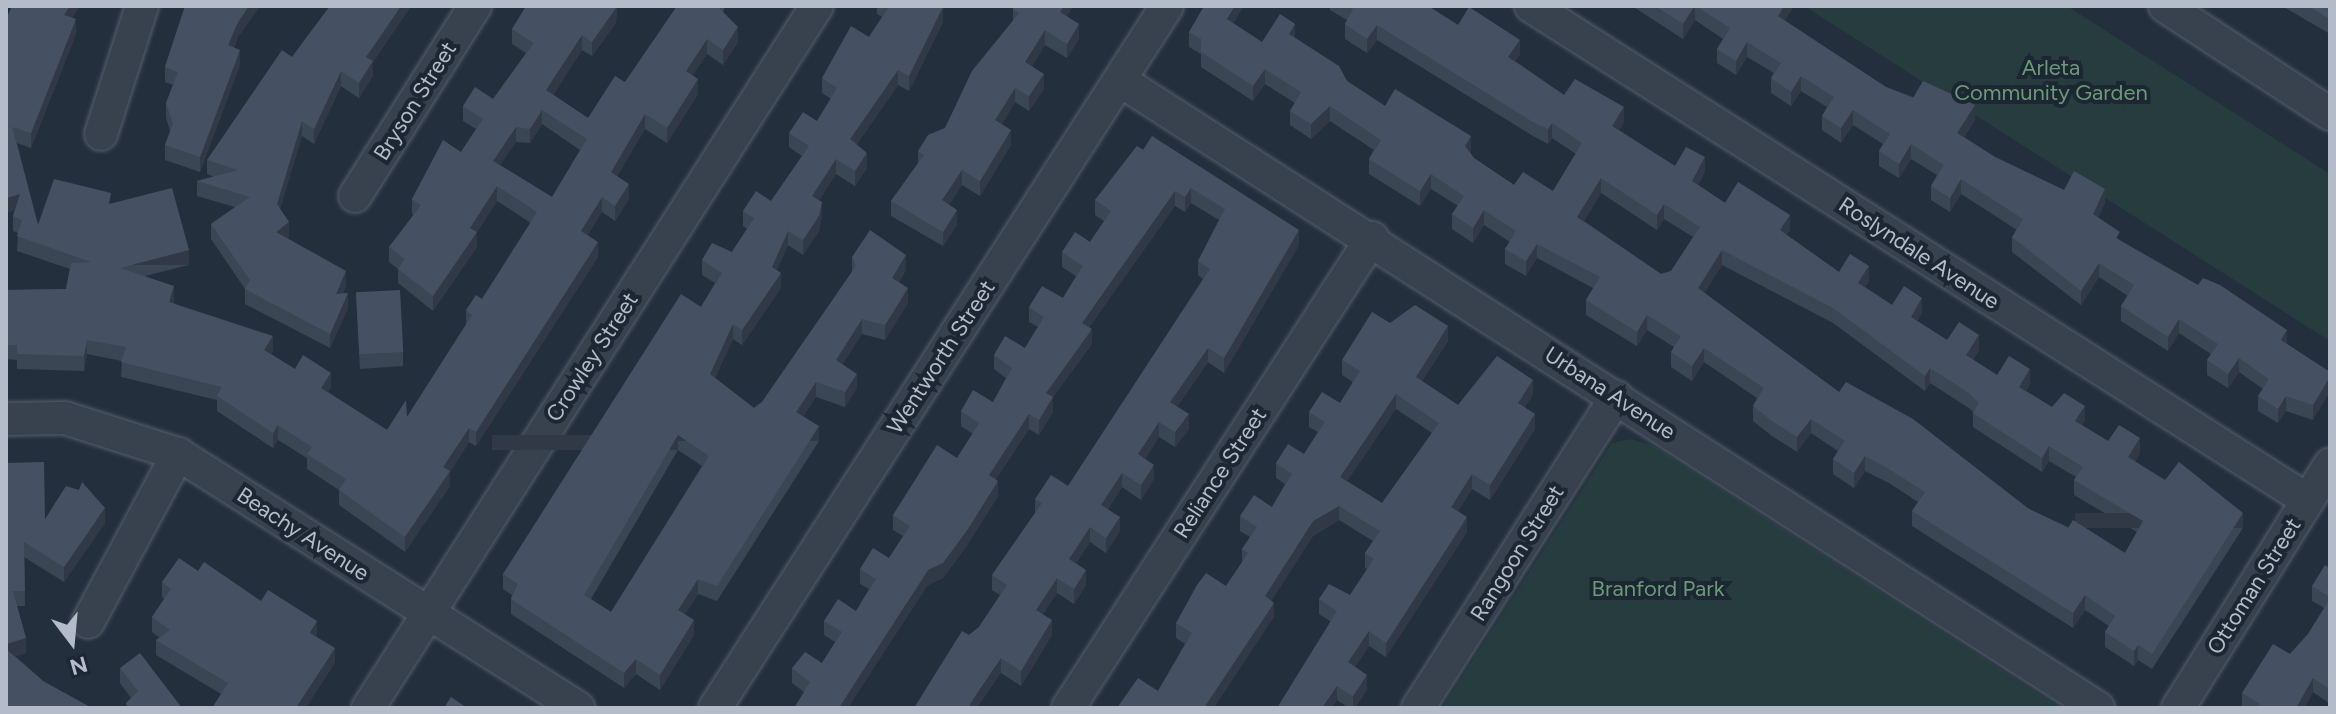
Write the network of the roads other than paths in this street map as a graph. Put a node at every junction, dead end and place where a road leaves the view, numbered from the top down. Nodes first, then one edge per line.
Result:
1 (142, 6) edge
2 (475, 6) edge
3 (817, 6) edge
4 (1167, 6) edge
5 (1531, 6) edge
6 (2165, 6) edge
7 (1121, 81) junction
8 (2330, 114) edge
9 (101, 134) dead end
10 (355, 196) dead end
11 (1372, 238) junction
12 (1616, 397) junction
13 (6, 419) edge
14 (178, 454) junction
15 (2330, 465) edge
16 (2307, 500) junction
17 (428, 614) junction
18 (88, 622) dead end
19 (368, 708) edge
20 (578, 708) edge
21 (715, 708) edge
22 (1068, 708) edge
23 (1418, 708) edge
24 (2098, 708) edge
25 (2178, 708) edge

1 - 9 street
2 - 10 street, Bryson Street
3 - 17 street, Crowley Street
4 - 7 street, Wentworth Street
5 - 16 street, Roslyndale Avenue
6 - 8 street
7 - 11 street, Urbana Avenue
7 - 21 street, Wentworth Street
11 - 12 street, Urbana Avenue
11 - 22 street, Reliance Street
12 - 23 street, Rangoon Street
12 - 24 street, Urbana Avenue
13 - 14 street, Beachy Avenue
14 - 17 street, Beachy Avenue
14 - 18 street
15 - 16 street, Ottoman Street
16 - 25 street, Ottoman Street
17 - 19 street, Crowley Street
17 - 20 street, Beachy Avenue

